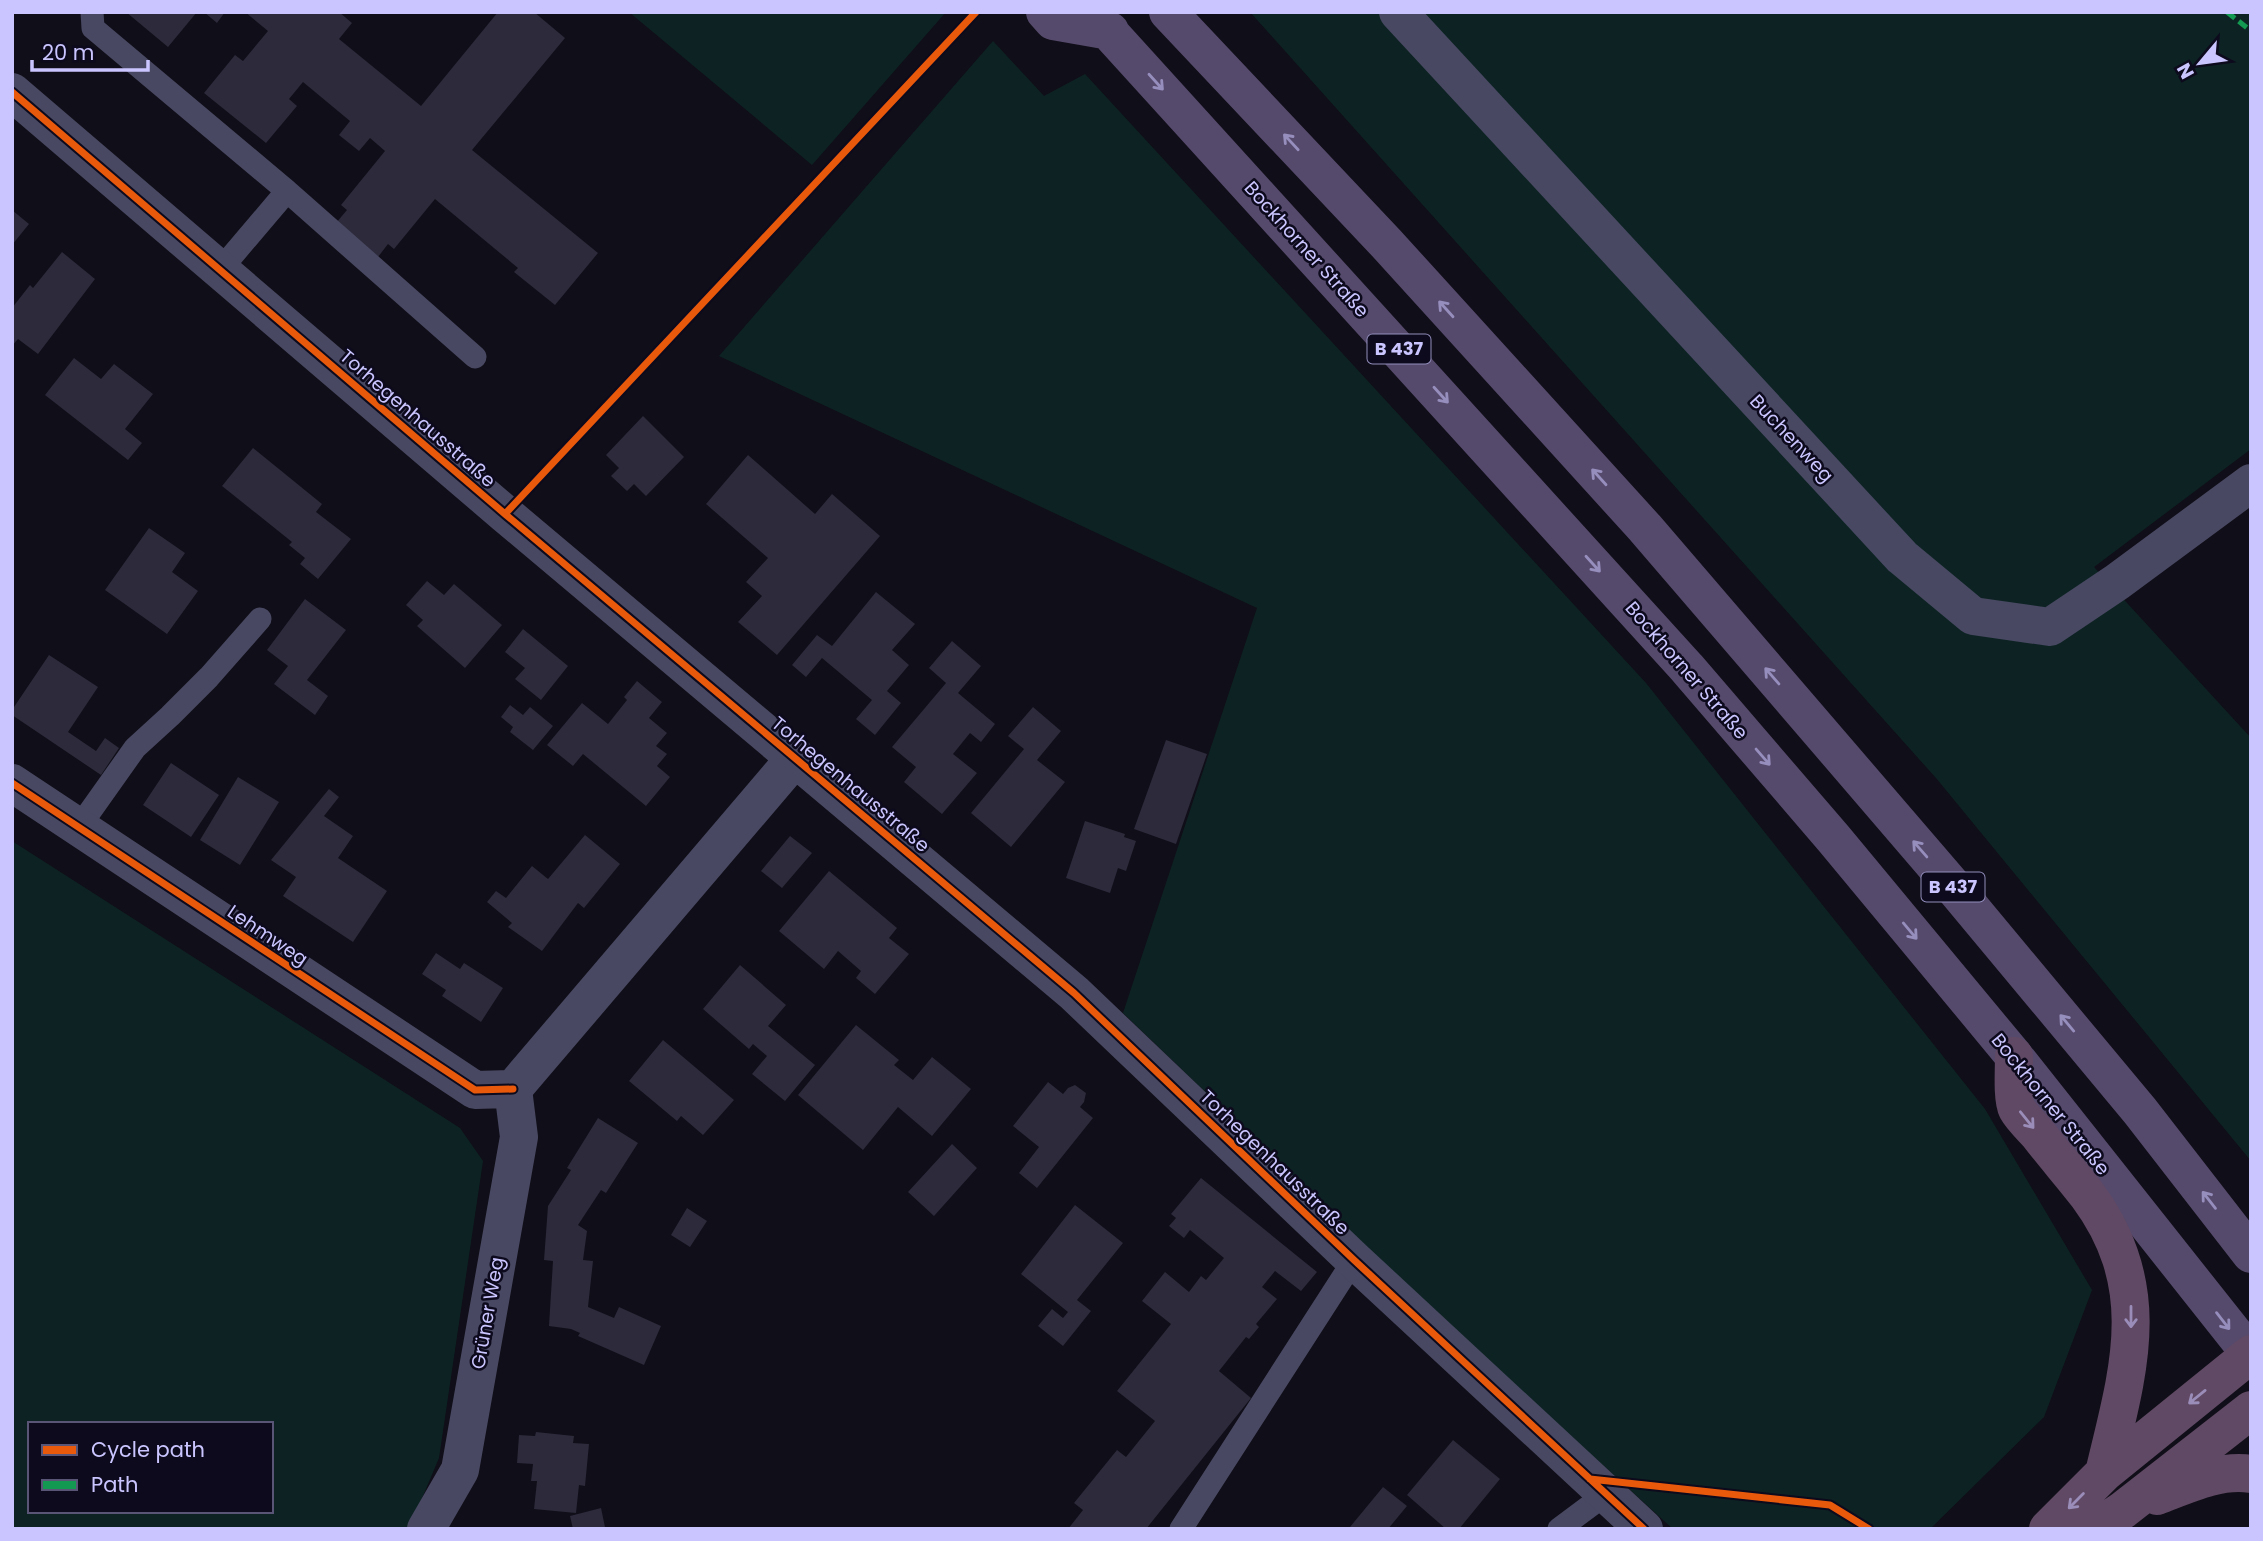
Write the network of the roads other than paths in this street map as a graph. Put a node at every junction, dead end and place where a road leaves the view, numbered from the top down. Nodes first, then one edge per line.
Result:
1 (92, 12) edge
2 (1045, 12) edge
3 (1168, 12) edge
4 (1398, 12) edge
5 (1100, 22) edge
6 (12, 92) edge
7 (287, 191) junction
8 (220, 270) junction
9 (475, 357) dead end
10 (2251, 483) edge
11 (260, 619) dead end
12 (796, 757) junction
13 (12, 782) edge
14 (79, 827) junction
15 (2014, 1056) junction
16 (513, 1089) junction
17 (2251, 1254) edge
18 (1354, 1259) junction
19 (2250, 1354) edge
20 (2251, 1410) edge
21 (2104, 1473) junction
22 (2251, 1474) edge
23 (1606, 1494) junction
24 (2109, 1520) edge
25 (426, 1529) edge
26 (1181, 1529) edge
27 (1559, 1529) edge
28 (1644, 1529) edge
29 (2048, 1529) edge

1 - 7 lane
2 - 5 main road
17 -> 3 main road, B 437
4 - 10 street, Buchenweg
5 -> 15 main road, Bockhorner Straße / B 437
6 - 8 street, Torhegenhausstraße
7 - 8 lane
7 - 9 lane
8 - 12 street, Torhegenhausstraße
11 - 14 lane
12 - 16 street
12 - 18 street, Torhegenhausstraße
13 - 14 street, Lehmweg
14 - 16 street, Lehmweg
15 -> 19 main road, Bockhorner Straße / B 437
15 -> 21 highway
16 - 25 street, Grüner Weg
18 - 23 street, Torhegenhausstraße
18 - 26 lane
19 -> 21 highway
20 - 24 highway
21 -> 29 highway
22 - 24 highway
23 - 27 lane
23 - 28 street, Torhegenhausstraße

